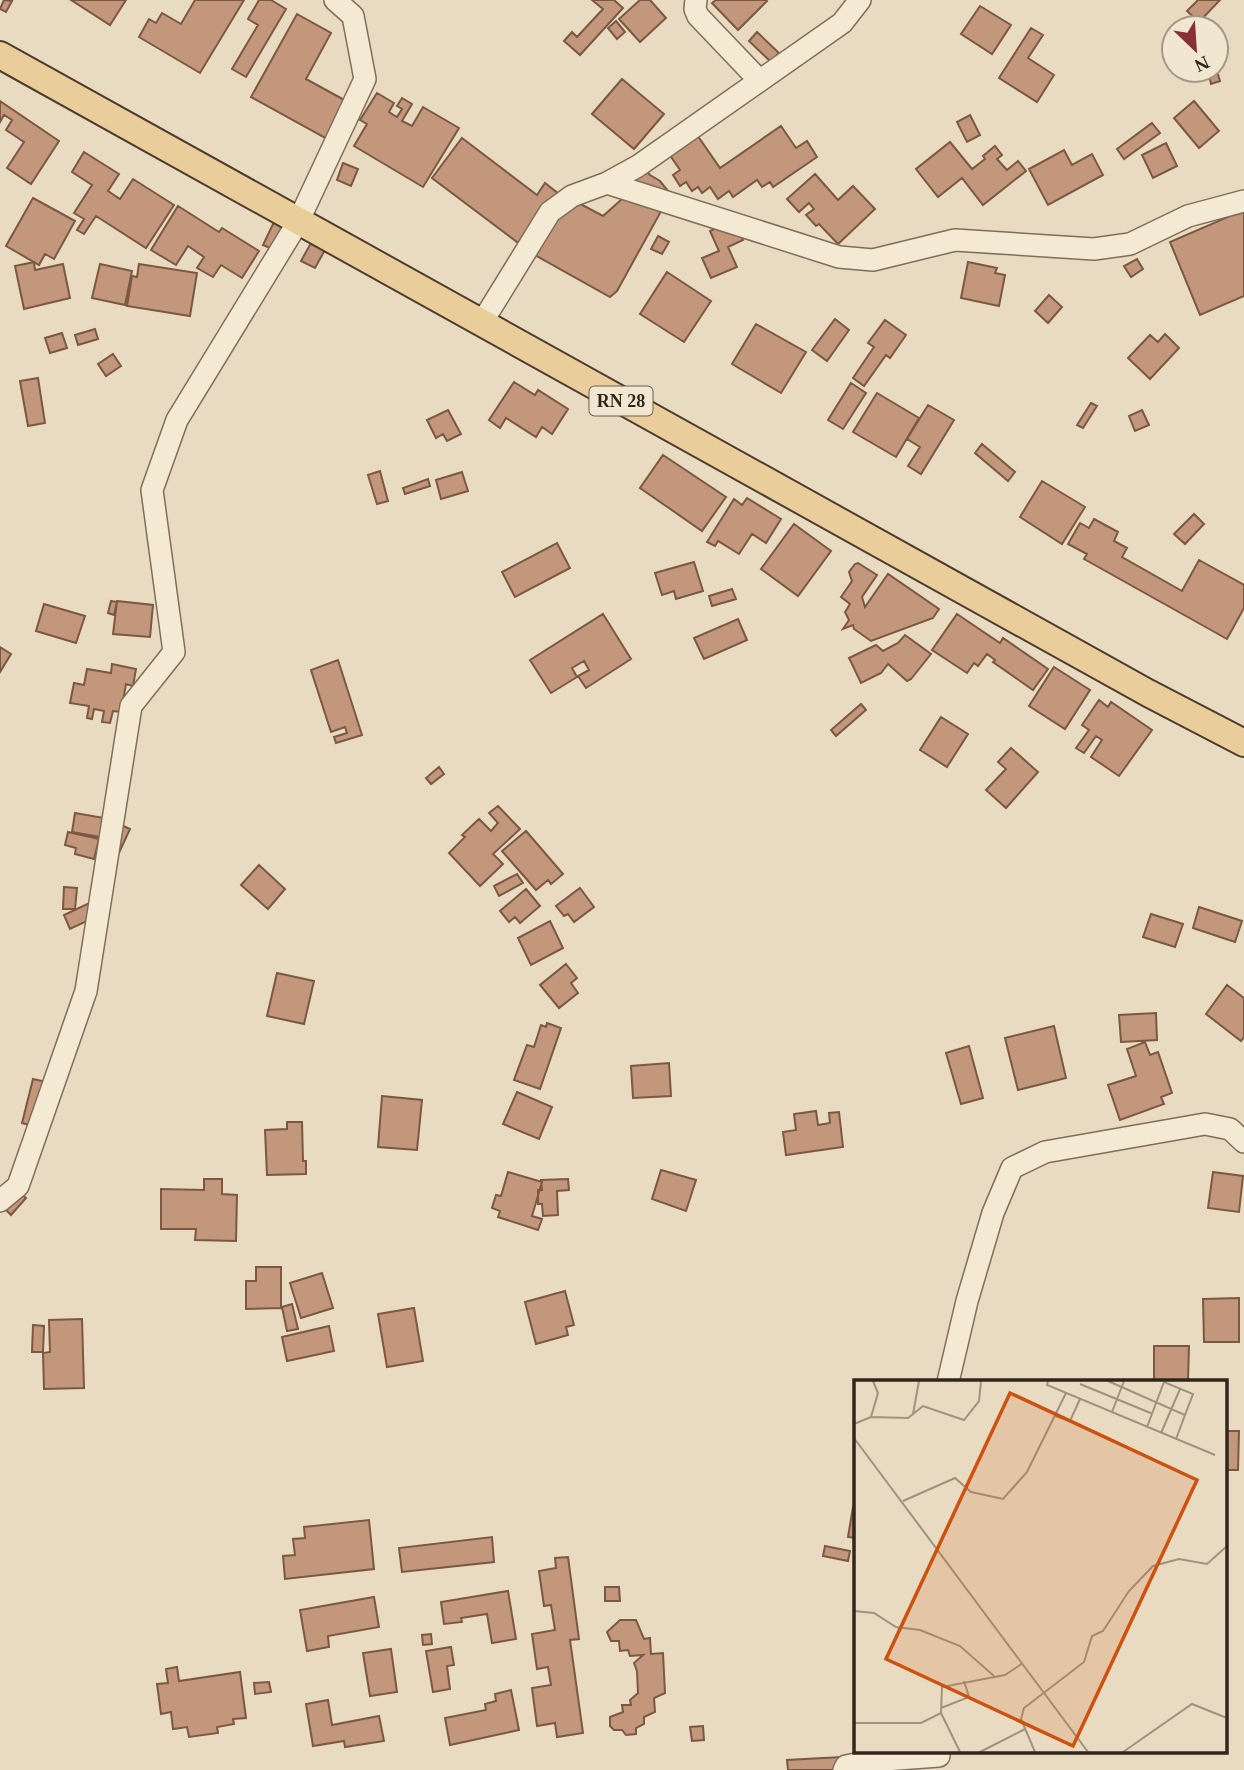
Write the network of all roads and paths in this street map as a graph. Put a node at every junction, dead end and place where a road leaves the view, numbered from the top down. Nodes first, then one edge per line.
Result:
1 (335, 0) edge
2 (696, 0) edge
3 (860, 0) edge
4 (0, 55) edge
5 (759, 80) junction
6 (607, 183) junction
7 (1244, 201) edge
8 (298, 222) junction
9 (481, 324) junction
10 (1244, 743) edge
11 (1244, 1142) edge
12 (0, 1201) edge
13 (948, 1380) edge
14 (939, 1759) edge
15 (844, 1770) edge

1 - 8 street
2 - 5 street
3 - 5 street
4 - 8 main road, RN 28
5 - 6 street
6 - 7 street
6 - 9 street
8 - 9 main road, RN 28
8 - 12 street
9 - 10 main road, RN 28
11 - 13 street
14 - 15 street

